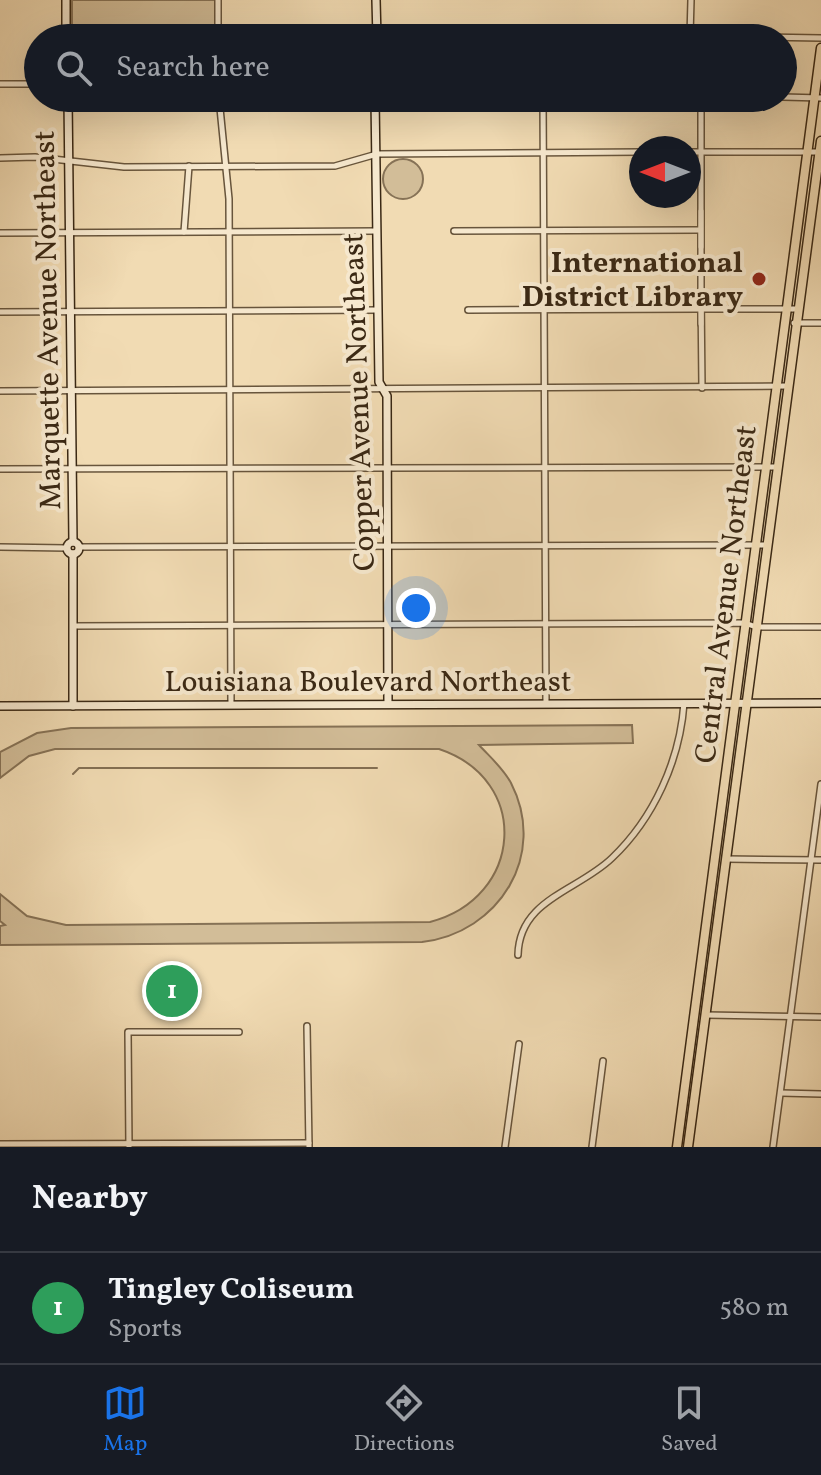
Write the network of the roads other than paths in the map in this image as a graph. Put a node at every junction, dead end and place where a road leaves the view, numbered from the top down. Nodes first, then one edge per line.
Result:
1 (66, 0) edge
2 (218, 0) edge
3 (691, 0) edge
4 (376, 4) edge
5 (66, 24) edge
6 (218, 24) edge
7 (375, 24) edge
8 (690, 24) edge
9 (797, 38) edge
10 (821, 38) edge
11 (821, 48) edge
12 (0, 84) edge
13 (24, 84) edge
14 (797, 97) edge
15 (818, 98) edge
16 (69, 112) edge
17 (220, 112) edge
18 (375, 112) edge
19 (543, 112) edge
20 (701, 112) edge
21 (816, 115) edge
22 (700, 136) edge
23 (821, 141) edge
24 (701, 151) edge
25 (543, 152) junction
26 (629, 152) edge
27 (807, 152) junction
28 (820, 152) edge
29 (377, 154) junction
30 (0, 158) edge
31 (71, 162) junction
32 (189, 166) junction
33 (225, 166) junction
34 (802, 192) junction
35 (817, 193) edge
36 (701, 209) joint
37 (699, 230) junction
38 (377, 231) junction
39 (454, 231) dead end
40 (543, 231) junction
41 (72, 232) junction
42 (184, 232) junction
43 (229, 232) junction
44 (0, 233) edge
45 (701, 247) junction
46 (544, 309) junction
47 (701, 309) junction
48 (786, 309) junction
49 (798, 309) junction
50 (378, 310) junction
51 (468, 310) dead end
52 (72, 311) junction
53 (229, 311) junction
54 (0, 312) edge
55 (784, 323) junction
56 (797, 323) junction
57 (821, 323) edge
58 (788, 386) junction
59 (776, 387) junction
60 (544, 388) junction
61 (702, 388) junction
62 (381, 389) junction
63 (229, 390) junction
64 (0, 391) edge
65 (72, 391) junction
66 (766, 467) junction
67 (778, 467) junction
68 (230, 468) junction
69 (388, 468) junction
70 (545, 468) junction
71 (0, 469) edge
72 (72, 469) junction
73 (755, 544) junction
74 (387, 545) junction
75 (545, 545) junction
76 (767, 545) junction
77 (0, 547) edge
78 (230, 547) junction
79 (73, 548) junction
80 (745, 623) junction
81 (546, 624) junction
82 (388, 625) junction
83 (73, 626) junction
84 (230, 626) junction
85 (756, 627) junction
86 (821, 627) edge
87 (684, 703) junction
88 (736, 703) junction
89 (746, 703) junction
90 (821, 703) edge
91 (388, 704) junction
92 (546, 704) junction
93 (231, 705) junction
94 (0, 706) edge
95 (73, 706) junction
96 (821, 784) edge
97 (726, 859) junction
98 (811, 860) junction
99 (821, 860) edge
100 (518, 955) dead end
101 (705, 1015) junction
102 (790, 1016) junction
103 (821, 1017) edge
104 (307, 1026) dead end
105 (239, 1032) dead end
106 (519, 1044) dead end
107 (603, 1061) dead end
108 (781, 1093) junction
109 (821, 1094) edge
110 (0, 1144) edge
111 (129, 1145) edge
112 (309, 1145) edge
113 (505, 1147) edge
114 (592, 1147) edge
115 (677, 1147) edge
116 (688, 1147) edge
117 (773, 1147) edge

1 - 5 street
2 - 6 street
3 - 8 street
4 - 7 street
9 - 10 street
11 - 15 main road, Central Avenue Northeast
12 - 13 street
14 - 15 street
15 - 21 main road, Central Avenue Northeast
16 - 31 street, Marquette Avenue Northeast
17 - 33 street
18 - 29 street, Copper Avenue Northeast
19 - 25 street
20 - 22 street
21 - 27 main road, Central Avenue Northeast
23 - 28 main road
24 - 27 street
25 - 26 street
25 - 29 street
25 - 40 street
27 - 28 street
27 - 34 main road, Central Avenue Northeast
28 - 35 main road
29 - 33 street
29 - 38 street, Copper Avenue Northeast
30 - 31 street
31 - 32 street
31 - 41 street, Marquette Avenue Northeast
32 - 33 street
32 - 42 street
33 - 43 street
34 - 35 street
34 - 48 main road, Central Avenue Northeast
35 - 49 main road
36 - 37 street
36 - 45 street
37 - 40 street
37 - 45 street
38 - 43 street
38 - 50 street, Copper Avenue Northeast
39 - 40 street
40 - 46 street
41 - 42 street
41 - 44 street
41 - 52 street, Marquette Avenue Northeast
42 - 43 street
43 - 53 street
45 - 47 street
46 - 47 street
46 - 51 street
46 - 60 street
47 - 48 street
47 - 61 street
48 - 49 street
48 - 55 main road, Central Avenue Northeast
49 - 56 main road
50 - 53 street
50 - 62 street, Copper Avenue Northeast
52 - 53 street
52 - 54 street
52 - 65 street, Marquette Avenue Northeast
53 - 63 street
55 - 56 street
55 - 59 main road, Central Avenue Northeast
56 - 57 street
56 - 58 main road
58 - 59 street
58 - 67 main road
59 - 61 street
59 - 66 main road, Central Avenue Northeast
60 - 61 street
60 - 62 street
60 - 70 street
62 - 63 street
62 - 69 street, Copper Avenue Northeast
63 - 65 street
63 - 68 street
64 - 65 street
65 - 72 street, Marquette Avenue Northeast
66 - 67 street
66 - 70 street
66 - 73 main road, Central Avenue Northeast
67 - 76 main road
68 - 69 street
68 - 72 street
68 - 78 street
69 - 70 street
69 - 74 street, Copper Avenue Northeast
70 - 75 street
71 - 72 street
72 - 79 street, Marquette Avenue Northeast
73 - 75 street
73 - 76 street
73 - 80 main road, Central Avenue Northeast
74 - 75 street
74 - 78 street
74 - 82 street, Copper Avenue Northeast
75 - 81 street
76 - 85 main road
77 - 79 street
78 - 79 street
78 - 84 street
79 - 83 street, Marquette Avenue Northeast
80 - 81 street
80 - 85 street
80 - 88 main road, Central Avenue Northeast
81 - 82 street
81 - 92 street
82 - 84 street
82 - 91 street, Copper Avenue Northeast
83 - 84 street
83 - 95 street, Marquette Avenue Northeast
84 - 93 street
85 - 86 street
85 - 89 main road
87 - 88 street, Louisiana Boulevard Northeast
87 - 92 street, Louisiana Boulevard Northeast
87 - 100 street
88 - 89 street, Louisiana Boulevard Northeast
88 - 115 main road, Central Avenue Northeast
89 - 90 street, Louisiana Boulevard Northeast
89 - 97 main road
91 - 92 street, Louisiana Boulevard Northeast
91 - 93 street, Louisiana Boulevard Northeast
93 - 95 street, Louisiana Boulevard Northeast
94 - 95 street, Louisiana Boulevard Northeast
96 - 98 street
97 - 98 street
97 - 101 main road
98 - 99 street
98 - 102 street
101 - 102 street
101 - 116 main road
102 - 103 street
102 - 108 street
104 - 112 street
105 - 111 street
106 - 113 street
107 - 114 street
108 - 109 street
108 - 117 street
110 - 111 street
111 - 112 street

